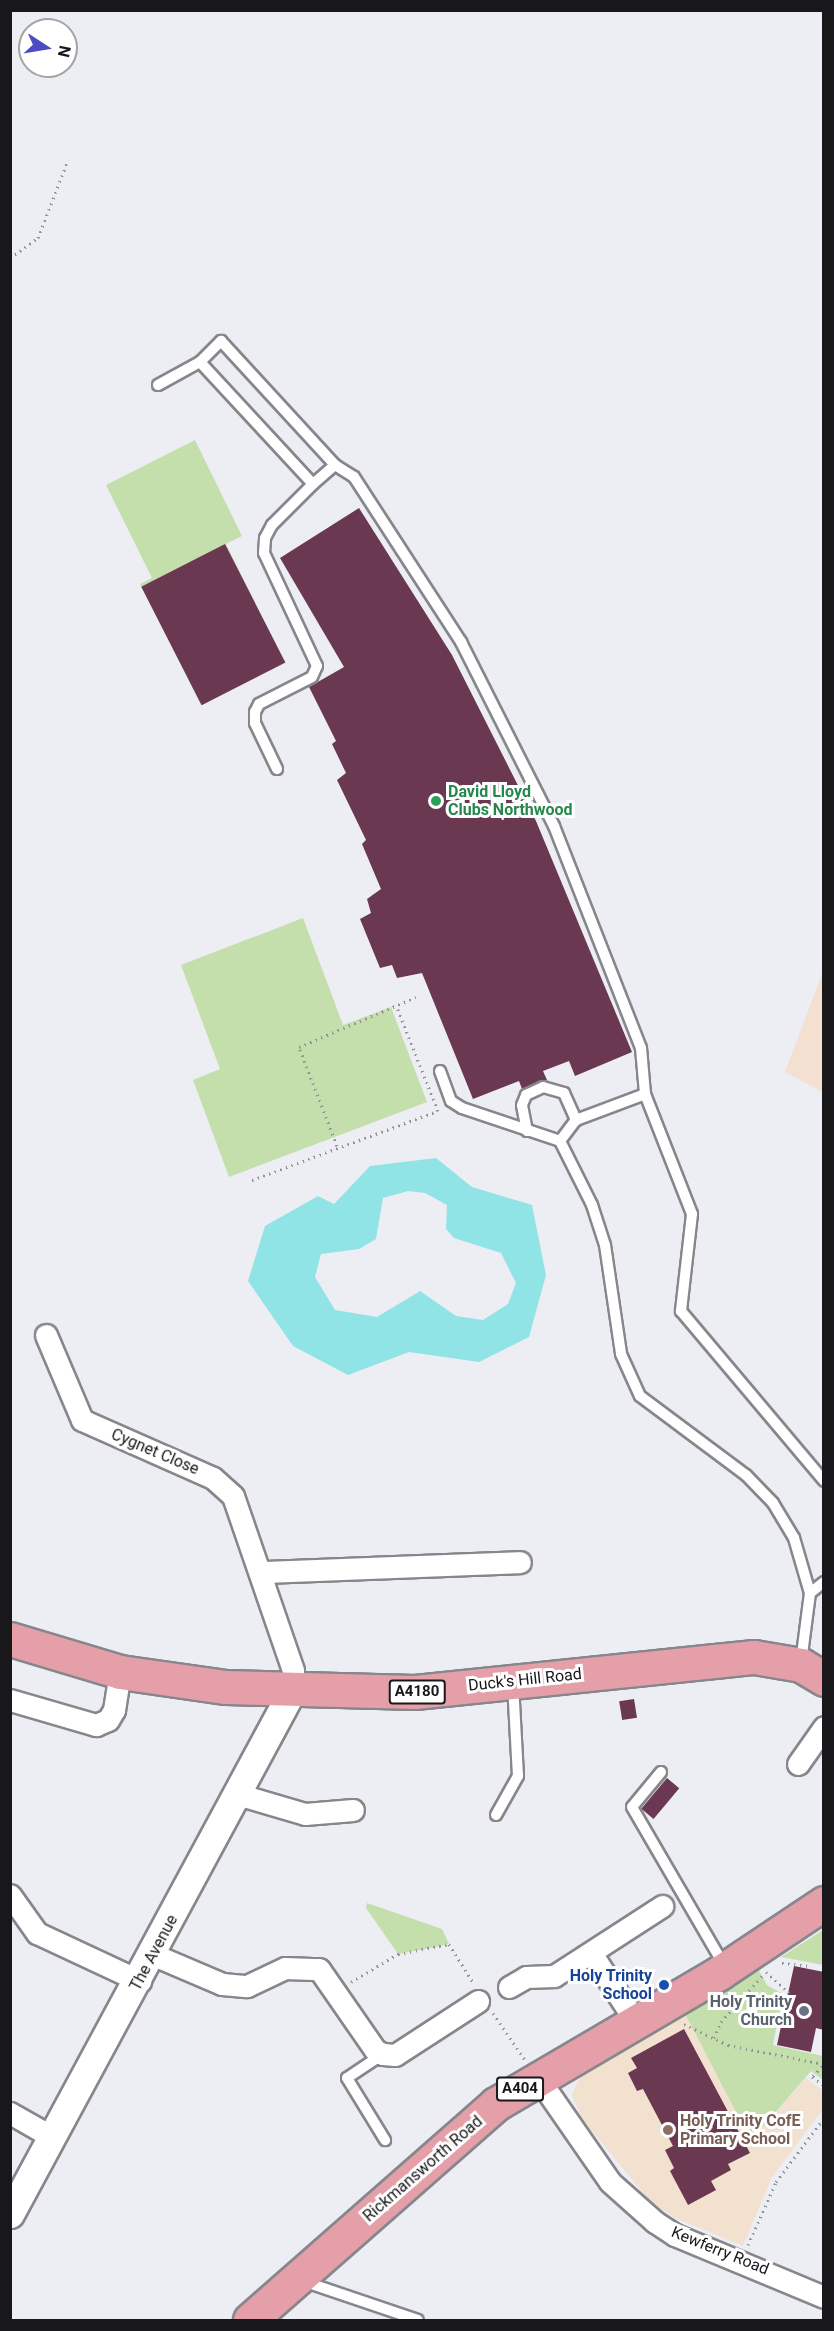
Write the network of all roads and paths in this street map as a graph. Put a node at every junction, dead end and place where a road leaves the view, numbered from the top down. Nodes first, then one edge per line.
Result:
1 (68, 160) dead end
2 (10, 258) edge
3 (200, 362) junction
4 (158, 385) dead end
5 (335, 465) junction
6 (313, 484) junction
7 (277, 769) dead end
8 (416, 997) dead end
9 (396, 1005) junction
10 (440, 1071) dead end
11 (645, 1094) junction
12 (576, 1120) junction
13 (527, 1131) junction
14 (560, 1141) junction
15 (337, 1146) junction
16 (252, 1179) dead end
17 (46, 1335) dead end
18 (824, 1481) edge
19 (520, 1562) dead end
20 (262, 1572) junction
21 (824, 1582) edge
22 (810, 1593) junction
23 (10, 1639) edge
24 (120, 1672) junction
25 (812, 1672) edge
26 (513, 1681) junction
27 (293, 1689) junction
28 (10, 1700) edge
29 (824, 1727) edge
30 (798, 1764) dead end
31 (661, 1772) dead end
32 (237, 1794) junction
33 (353, 1810) dead end
34 (496, 1815) dead end
35 (10, 1894) edge
36 (824, 1903) edge
37 (662, 1906) dead end
38 (591, 1953) junction
39 (154, 1954) junction
40 (760, 1960) junction
41 (812, 1966) dead end
42 (726, 1968) junction
43 (140, 1981) junction
44 (509, 1987) dead end
45 (335, 1991) junction
46 (789, 1993) dead end
47 (480, 2000) junction
48 (670, 2002) junction
49 (636, 2022) junction
50 (714, 2038) junction
51 (383, 2054) junction
52 (823, 2065) edge
53 (538, 2078) junction
54 (824, 2085) edge
55 (10, 2114) edge
56 (824, 2118) edge
57 (52, 2137) junction
58 (385, 2140) dead end
59 (10, 2214) edge
60 (741, 2260) junction
61 (298, 2279) junction
62 (824, 2297) edge
63 (250, 2320) edge
64 (418, 2320) edge

1 - 2 path
3 - 4 lane
3 - 5 lane
3 - 6 lane
5 - 6 lane
5 - 11 lane
6 - 7 lane
8 - 9 path
9 - 15 path
9 - 15 path
10 - 13 lane
11 - 12 lane
11 - 18 lane
12 - 13 lane
12 - 14 lane
13 - 14 lane
14 - 22 lane
15 - 16 path
17 - 20 street, Cygnet Close
19 - 20 street
20 - 27 street, Cygnet Close
21 - 22 lane
22 - 25 lane
23 - 24 main road, Duck's Hill Road / A4180
24 - 27 main road, Duck's Hill Road / A4180
24 - 28 street
25 - 26 main road, Duck's Hill Road / A4180
26 - 27 main road, Duck's Hill Road / A4180
26 - 34 lane
27 - 32 street, The Avenue
29 - 30 street
31 - 42 lane
32 - 33 street
32 - 39 street, The Avenue
35 - 43 street
36 - 40 main road, Rickmansworth Road / A404
37 - 38 street
38 - 44 street
38 - 49 street
39 - 43 street, The Avenue
39 - 45 street
40 - 41 path
40 - 42 main road, Rickmansworth Road / A404
40 - 46 path
40 - 50 path
42 - 48 main road, Rickmansworth Road / A404
43 - 57 street, The Avenue
45 - 47 path
45 - 51 street
47 - 51 street
47 - 53 path
48 - 49 main road, Rickmansworth Road / A404
48 - 50 path
49 - 53 main road, Rickmansworth Road / A404
50 - 52 path
51 - 58 lane
52 - 54 path
53 - 60 street, Kewferry Road
53 - 61 main road, Rickmansworth Road / A404
55 - 57 street
56 - 60 path
57 - 59 street, The Avenue
60 - 62 street, Kewferry Road
61 - 63 main road, Rickmansworth Road / A404
61 - 64 lane

